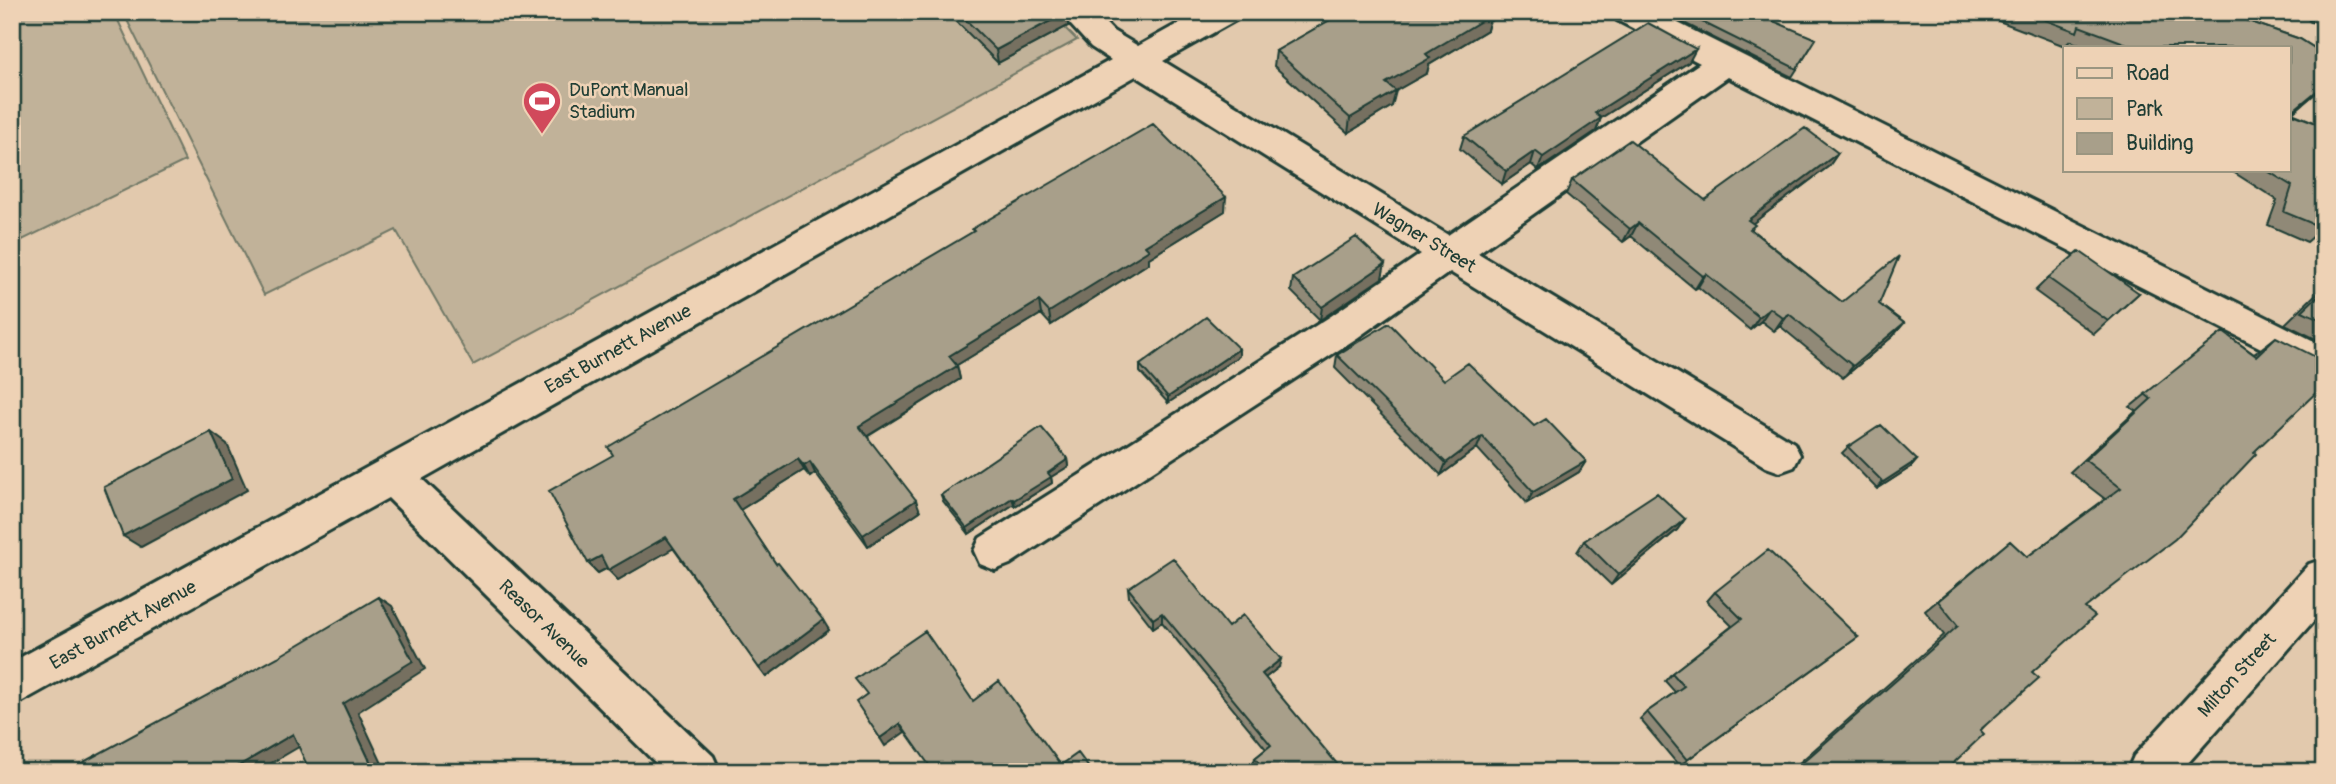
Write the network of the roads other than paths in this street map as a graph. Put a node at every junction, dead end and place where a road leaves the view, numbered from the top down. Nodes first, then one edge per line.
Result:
1 (1074, 12) edge
2 (1225, 12) edge
3 (1628, 12) edge
4 (1139, 60) junction
5 (1725, 62) junction
6 (1448, 253) junction
7 (2324, 364) edge
8 (1780, 455) dead end
9 (391, 475) junction
10 (995, 551) dead end
11 (2324, 578) edge
12 (12, 686) edge
13 (693, 771) edge
14 (2150, 772) edge

1 - 4 street, Wagner Street
2 - 4 street, East Burnett Avenue
3 - 5 street
4 - 6 street, Wagner Street
4 - 9 street, East Burnett Avenue
5 - 6 street
5 - 7 street
6 - 8 street, Wagner Street
6 - 10 street
9 - 12 street, East Burnett Avenue
9 - 13 street, Reasor Avenue
11 - 14 street, Milton Street

